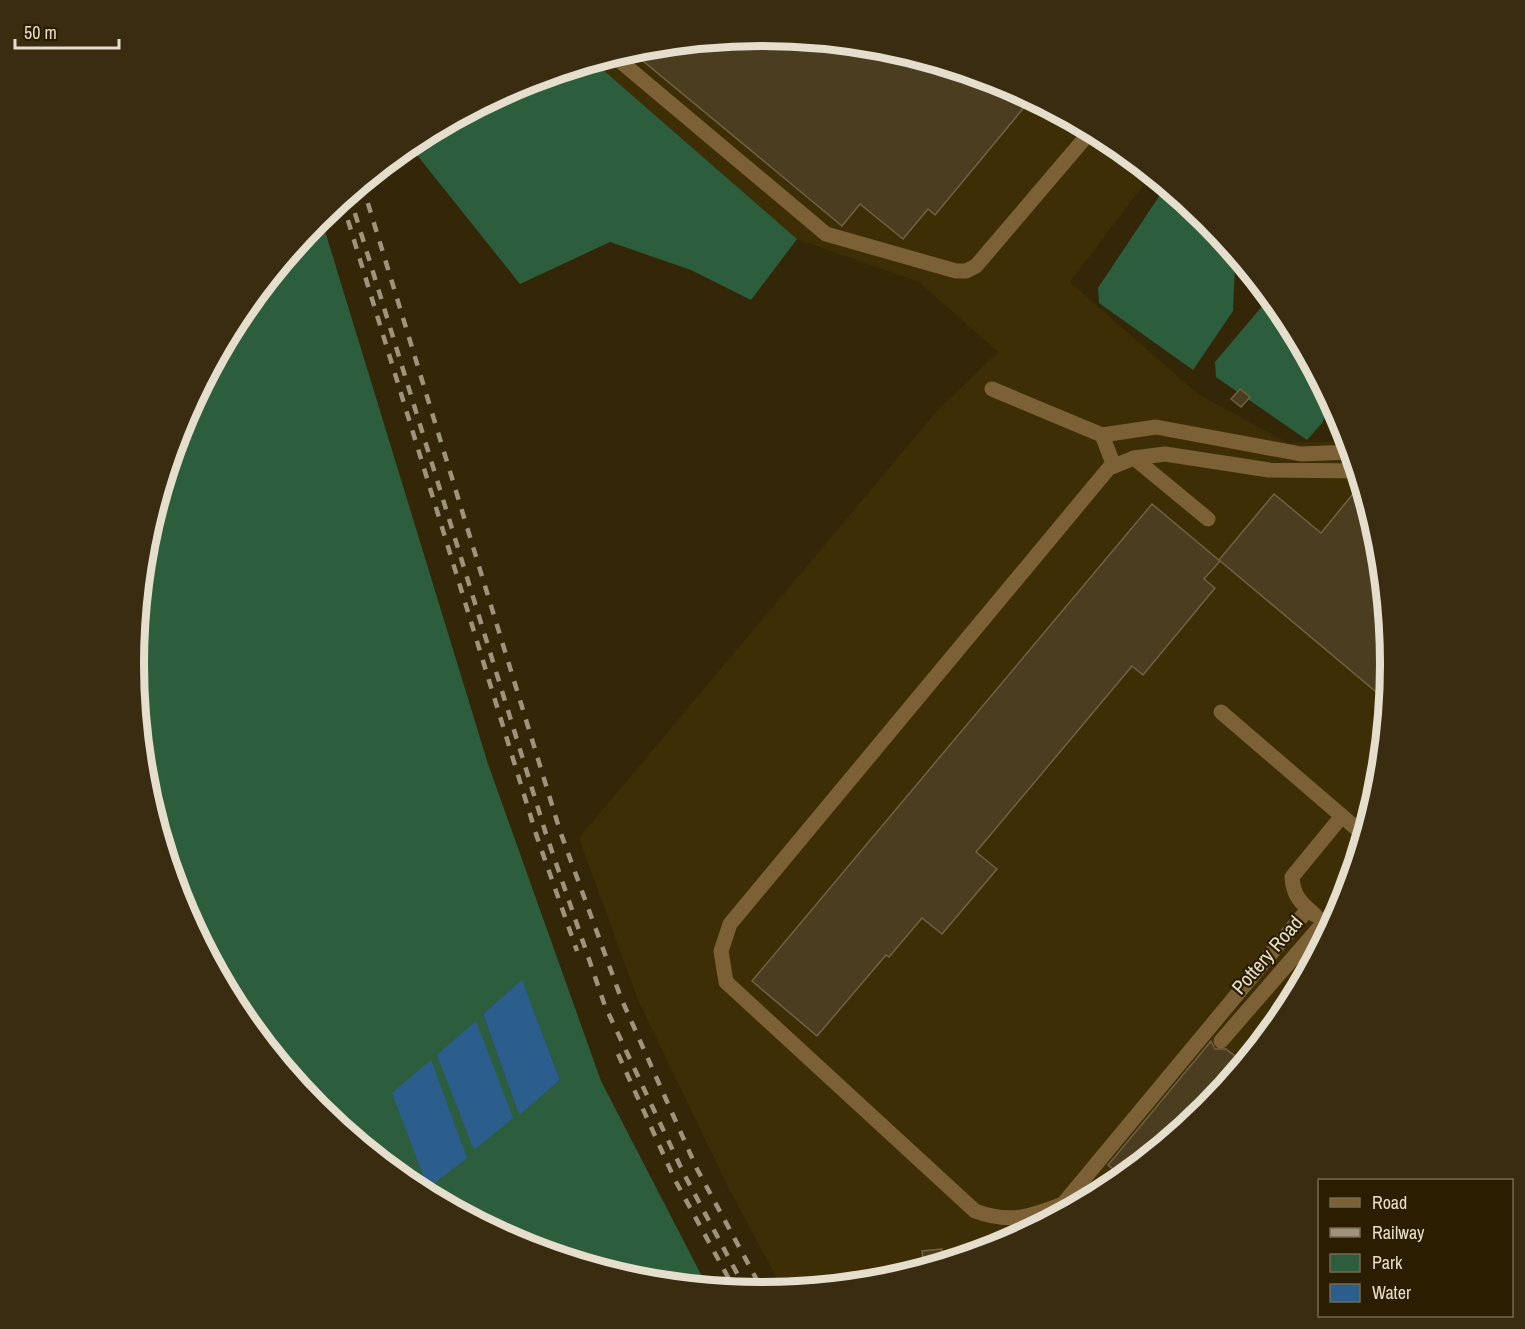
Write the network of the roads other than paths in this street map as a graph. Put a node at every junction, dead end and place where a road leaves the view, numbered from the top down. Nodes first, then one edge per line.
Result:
1 (622, 63) edge
2 (1085, 138) edge
3 (992, 389) dead end
4 (1102, 435) junction
5 (1343, 452) edge
6 (1134, 458) junction
7 (1114, 466) junction
8 (1349, 471) edge
9 (1208, 519) dead end
10 (1221, 712) dead end
11 (1342, 816) junction
12 (1357, 829) edge
13 (1308, 909) junction
14 (1324, 922) joint
15 (1221, 1041) dead end

1 - 2 street
3 - 4 street
4 - 5 street
4 - 7 street
6 - 7 street
6 - 8 street
6 - 9 street
7 - 13 street
10 - 11 street
11 - 12 street
11 - 13 street
13 - 14 street
14 - 15 street, Pottery Road

